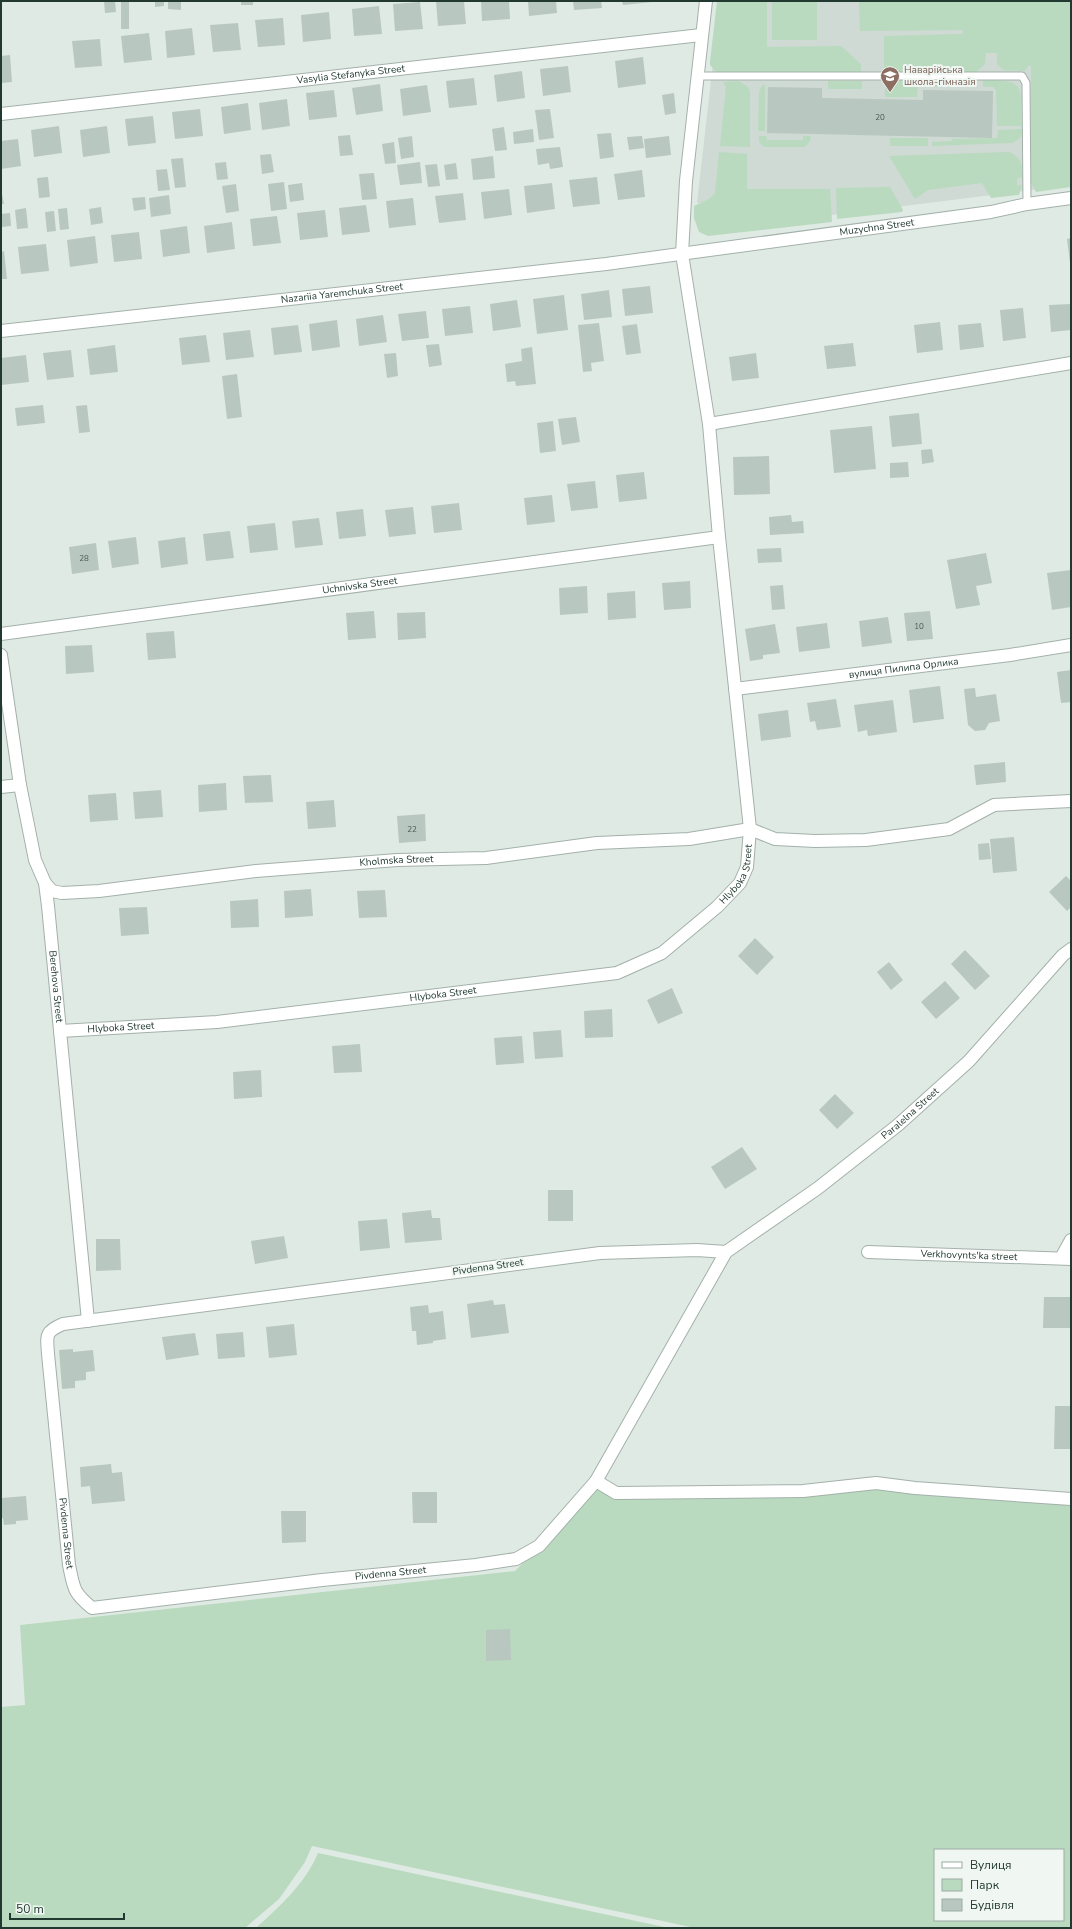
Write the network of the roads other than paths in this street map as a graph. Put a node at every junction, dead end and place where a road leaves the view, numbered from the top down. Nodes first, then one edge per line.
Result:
1 (706, 1) edge
2 (701, 35) junction
3 (697, 76) junction
4 (1, 114) edge
5 (1071, 198) edge
6 (1027, 204) junction
7 (682, 254) junction
8 (1, 331) edge
9 (1071, 363) edge
10 (709, 424) junction
11 (719, 537) junction
12 (1, 634) edge
13 (1071, 645) edge
14 (1, 655) edge
15 (735, 689) junction
16 (20, 785) junction
17 (1, 787) edge
18 (1071, 801) edge
19 (750, 829) junction
20 (45, 883) junction
21 (1071, 949) edge
22 (60, 1031) junction
23 (1071, 1240) edge
24 (726, 1252) junction
25 (868, 1252) dead end
26 (1066, 1258) edge
27 (88, 1321) junction
28 (596, 1481) junction
29 (1071, 1499) edge

1 - 2 street, Hlyboka Street
2 - 3 street, Hlyboka Street
2 - 4 street, Vasylia Stefanyka Street
3 - 6 lane
3 - 7 street, Hlyboka Street
5 - 6 street, Muzychna Street
6 - 7 street, Muzychna Street
7 - 8 street, Nazariia Yaremchuka Street
7 - 10 street, Hlyboka Street
9 - 10 street
10 - 11 street, Hlyboka Street
11 - 12 street, Uchnivska Street
11 - 15 street, Hlyboka Street
13 - 15 street, вулиця Пилипа Орлика
14 - 16 street, Berehova Street
15 - 19 street, Hlyboka Street
16 - 17 street
16 - 20 street, Berehova Street
18 - 19 street
19 - 20 street, Kholmska Street
19 - 22 street, Hlyboka Street
20 - 22 street, Berehova Street
21 - 24 street, Paralelna Street
22 - 27 street, Berehova Street
23 - 26 street
24 - 27 street, Pivdenna Street
24 - 28 street, Pivdenna Street
25 - 26 street, Verkhovynts'ka street
27 - 28 street, Pivdenna Street
28 - 29 street

